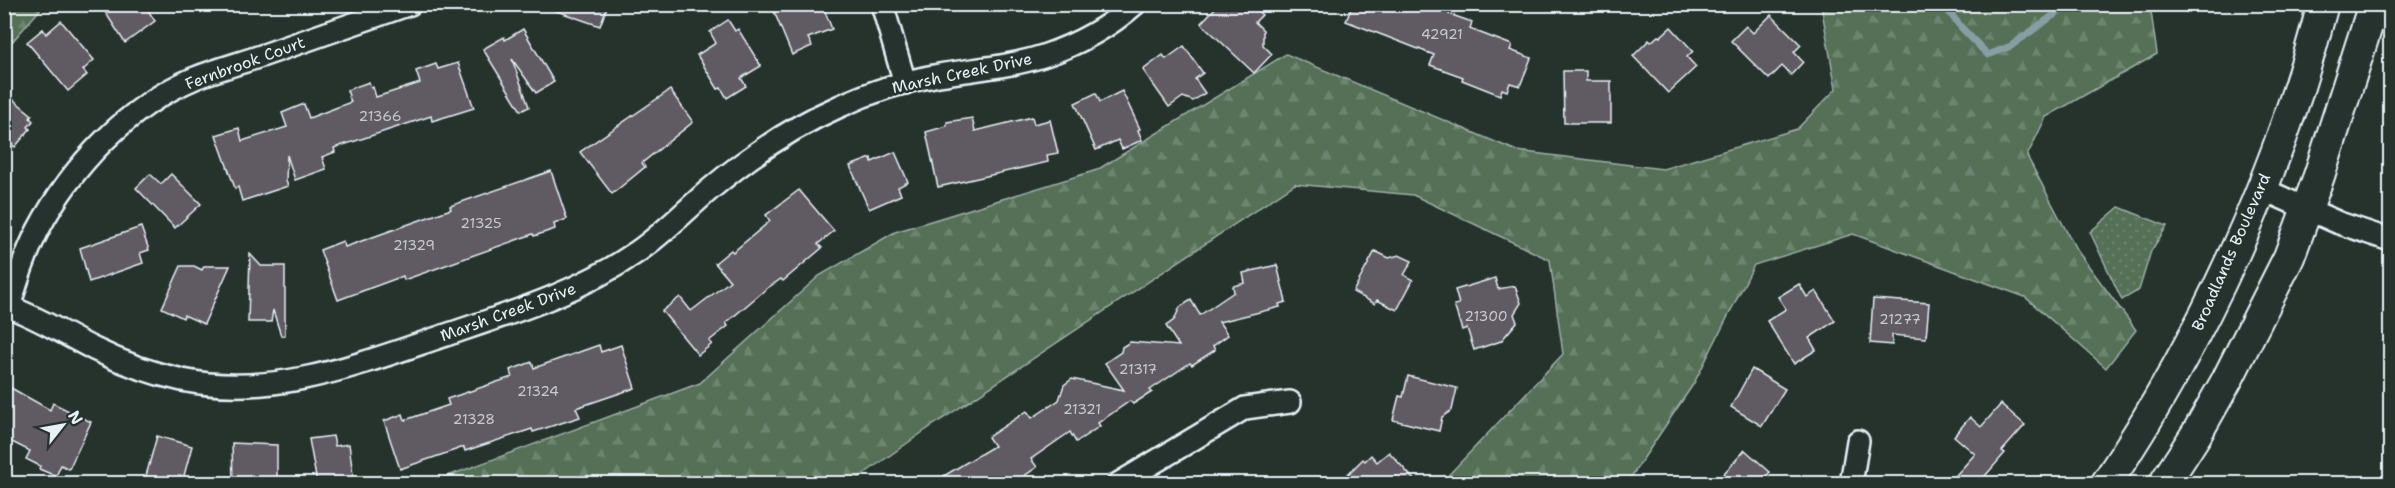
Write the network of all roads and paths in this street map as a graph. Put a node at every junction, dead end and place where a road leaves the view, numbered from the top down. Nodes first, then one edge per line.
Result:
1 (410, 4) edge
2 (882, 4) edge
3 (1135, 4) edge
4 (2323, 4) edge
5 (2374, 4) edge
6 (905, 83) junction
7 (2260, 188) junction
8 (2307, 209) junction
9 (2391, 240) edge
10 (7, 306) edge
11 (1290, 402) dead end
12 (1858, 441) dead end
13 (1118, 483) edge
14 (1851, 483) edge
15 (2106, 483) edge
16 (2164, 483) edge

1 - 10 street, Fernbrook Court
2 - 6 street
3 - 6 street, Marsh Creek Drive
4 - 7 main road, Broadlands Boulevard
5 - 8 main road
6 - 10 street, Marsh Creek Drive
7 - 8 street
7 - 15 main road, Broadlands Boulevard
8 - 9 street
8 - 16 main road
11 - 13 street
12 - 14 street

